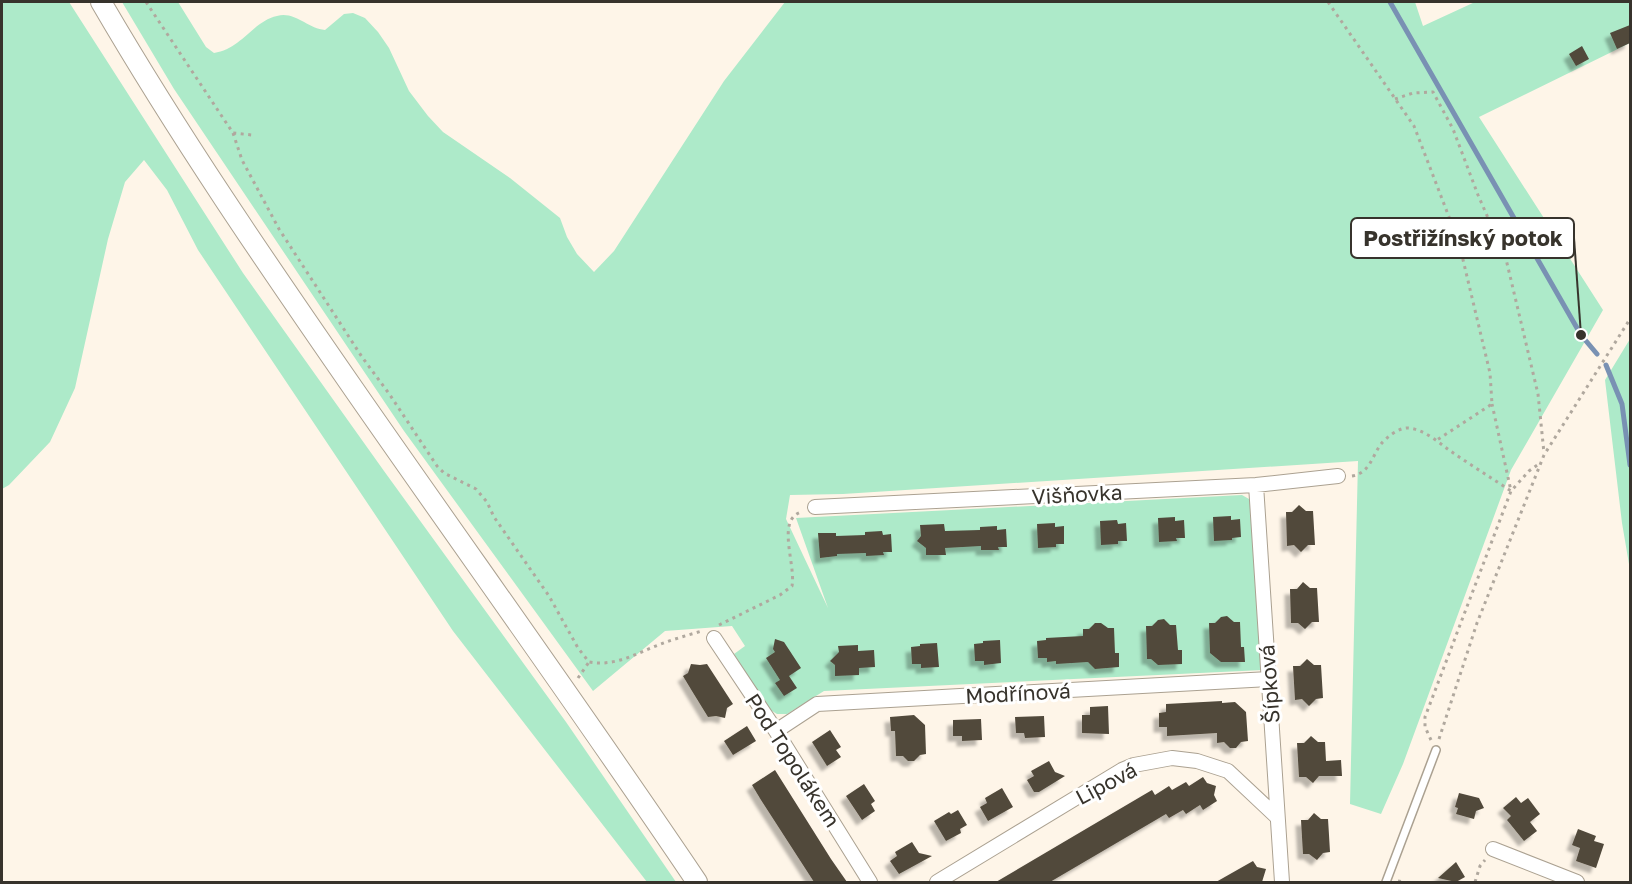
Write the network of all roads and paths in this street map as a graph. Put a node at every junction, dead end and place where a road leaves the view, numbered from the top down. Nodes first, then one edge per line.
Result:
1 (101, 2) edge
2 (146, 2) edge
3 (1328, 2) edge
4 (1395, 100) junction
5 (233, 133) junction
6 (252, 135) dead end
7 (1630, 320) edge
8 (1492, 404) junction
9 (1437, 440) junction
10 (1544, 455) junction
11 (1541, 463) junction
12 (1338, 476) joint
13 (1256, 485) junction
14 (1510, 491) junction
15 (815, 507) joint
16 (712, 631) junction
17 (1269, 679) junction
18 (776, 731) junction
19 (1436, 750) junction
20 (1277, 817) junction
21 (1493, 849) joint
22 (697, 882) edge
23 (870, 882) edge
24 (937, 882) edge
25 (1282, 882) edge
26 (1386, 882) edge
27 (1475, 882) edge
28 (1574, 882) edge

1 - 22 main road
2 - 5 path
3 - 4 path
4 - 8 path
4 - 10 path
5 - 6 path
5 - 16 path
7 - 10 path
8 - 9 path
8 - 14 path
9 - 12 path
9 - 14 path
10 - 11 path
11 - 14 path
11 - 19 path
12 - 13 street, Višňovka
13 - 15 street, Višňovka
13 - 17 street, Šípková
14 - 19 path
15 - 16 path
16 - 18 street, Pod Topolákem
17 - 18 street, Modřínová
17 - 20 street, Šípková
18 - 23 street, Pod Topolákem
19 - 26 lane
20 - 24 street, Lipová
20 - 25 street, Šípková
21 - 27 path
21 - 28 street

